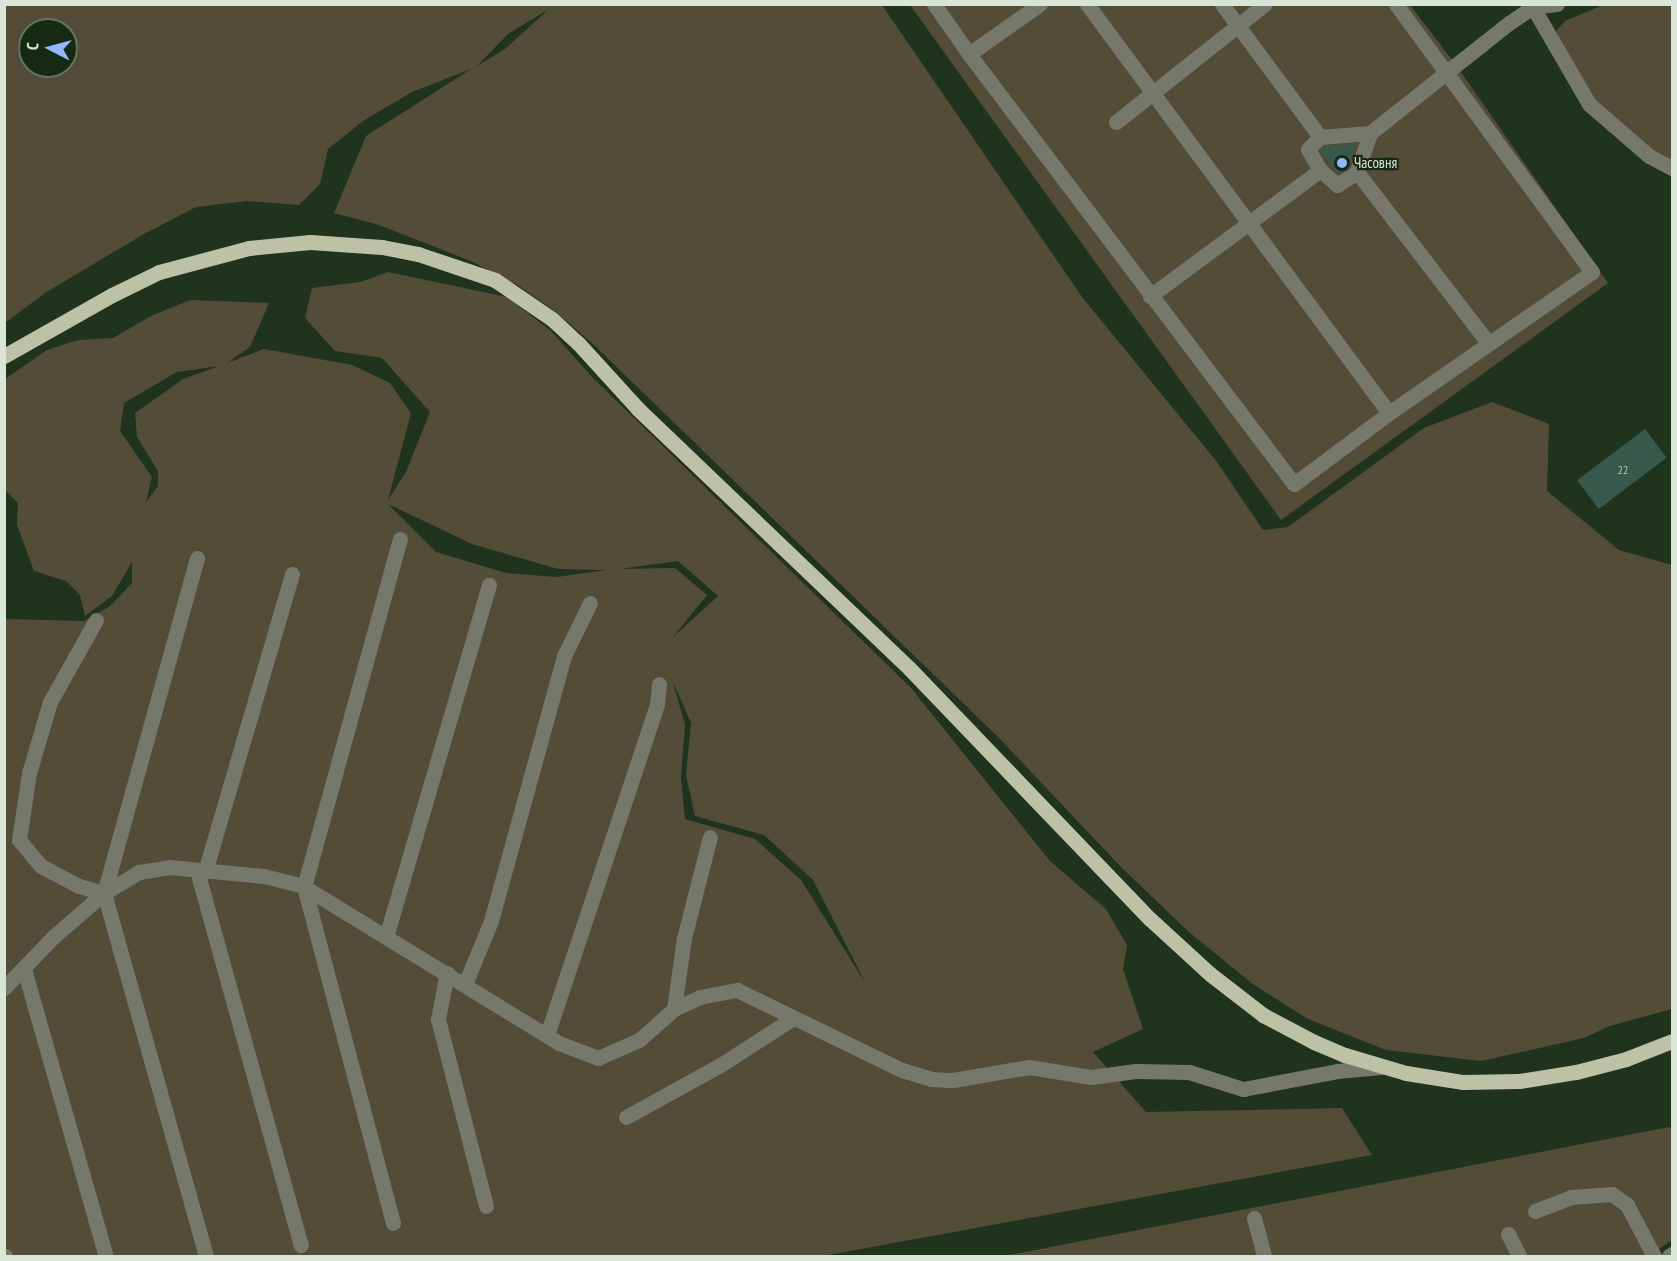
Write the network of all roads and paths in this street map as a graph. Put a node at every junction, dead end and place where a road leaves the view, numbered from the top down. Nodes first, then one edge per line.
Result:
1 (934, 4) edge
2 (1040, 4) edge
3 (1087, 4) edge
4 (1222, 4) edge
5 (1265, 4) edge
6 (1396, 4) edge
7 (1557, 4) edge
8 (1532, 6) edge
9 (1237, 25) junction
10 (969, 54) junction
11 (1446, 71) junction
12 (1153, 93) junction
13 (1116, 122) dead end
14 (1370, 133) junction
15 (1320, 137) junction
16 (1672, 168) edge
17 (1320, 170) junction
18 (1357, 172) junction
19 (1249, 223) junction
20 (1150, 296) junction
21 (1488, 343) junction
22 (4, 356) edge
23 (1389, 412) junction
24 (400, 539) dead end
25 (197, 558) dead end
26 (292, 574) dead end
27 (489, 585) dead end
28 (590, 603) dead end
29 (96, 620) dead end
30 (659, 684) dead end
31 (710, 837) dead end
32 (206, 869) junction
33 (304, 887) junction
34 (104, 893) junction
35 (386, 937) junction
36 (24, 969) junction
37 (447, 973) junction
38 (465, 984) junction
39 (4, 988) edge
40 (674, 1009) junction
41 (793, 1018) junction
42 (547, 1035) junction
43 (1672, 1041) edge
44 (1381, 1067) junction
45 (626, 1117) dead end
46 (486, 1206) dead end
47 (1535, 1210) dead end
48 (1254, 1218) dead end
49 (393, 1222) dead end
50 (1509, 1234) dead end
51 (301, 1245) dead end
52 (106, 1257) edge
53 (206, 1257) edge
54 (1264, 1257) edge
55 (1519, 1257) edge
56 (1654, 1257) edge

1 - 10 street
2 - 10 street
3 - 12 street
4 - 9 street
5 - 9 street
6 - 11 street
7 - 8 street
8 - 11 street
8 - 16 street
9 - 12 street
9 - 15 street
10 - 20 street
11 - 14 street
11 - 21 street
12 - 13 street
12 - 19 street
14 - 15 street
14 - 18 street
15 - 17 street
17 - 18 street
17 - 19 street
18 - 21 street
19 - 20 street
19 - 23 street
20 - 23 street
21 - 23 street
22 - 44 main road
24 - 33 street
25 - 34 street
26 - 32 street
27 - 35 street
28 - 38 street
29 - 34 street
30 - 42 street
31 - 40 street
32 - 33 street
32 - 34 street
32 - 51 street
33 - 35 street
33 - 49 street
34 - 36 street
34 - 53 street
35 - 37 street
36 - 39 street
36 - 52 street
37 - 38 street
37 - 46 street
38 - 42 street
40 - 41 street
40 - 42 street
41 - 44 street
41 - 45 street
43 - 44 main road
47 - 56 street
48 - 54 street
50 - 55 street

